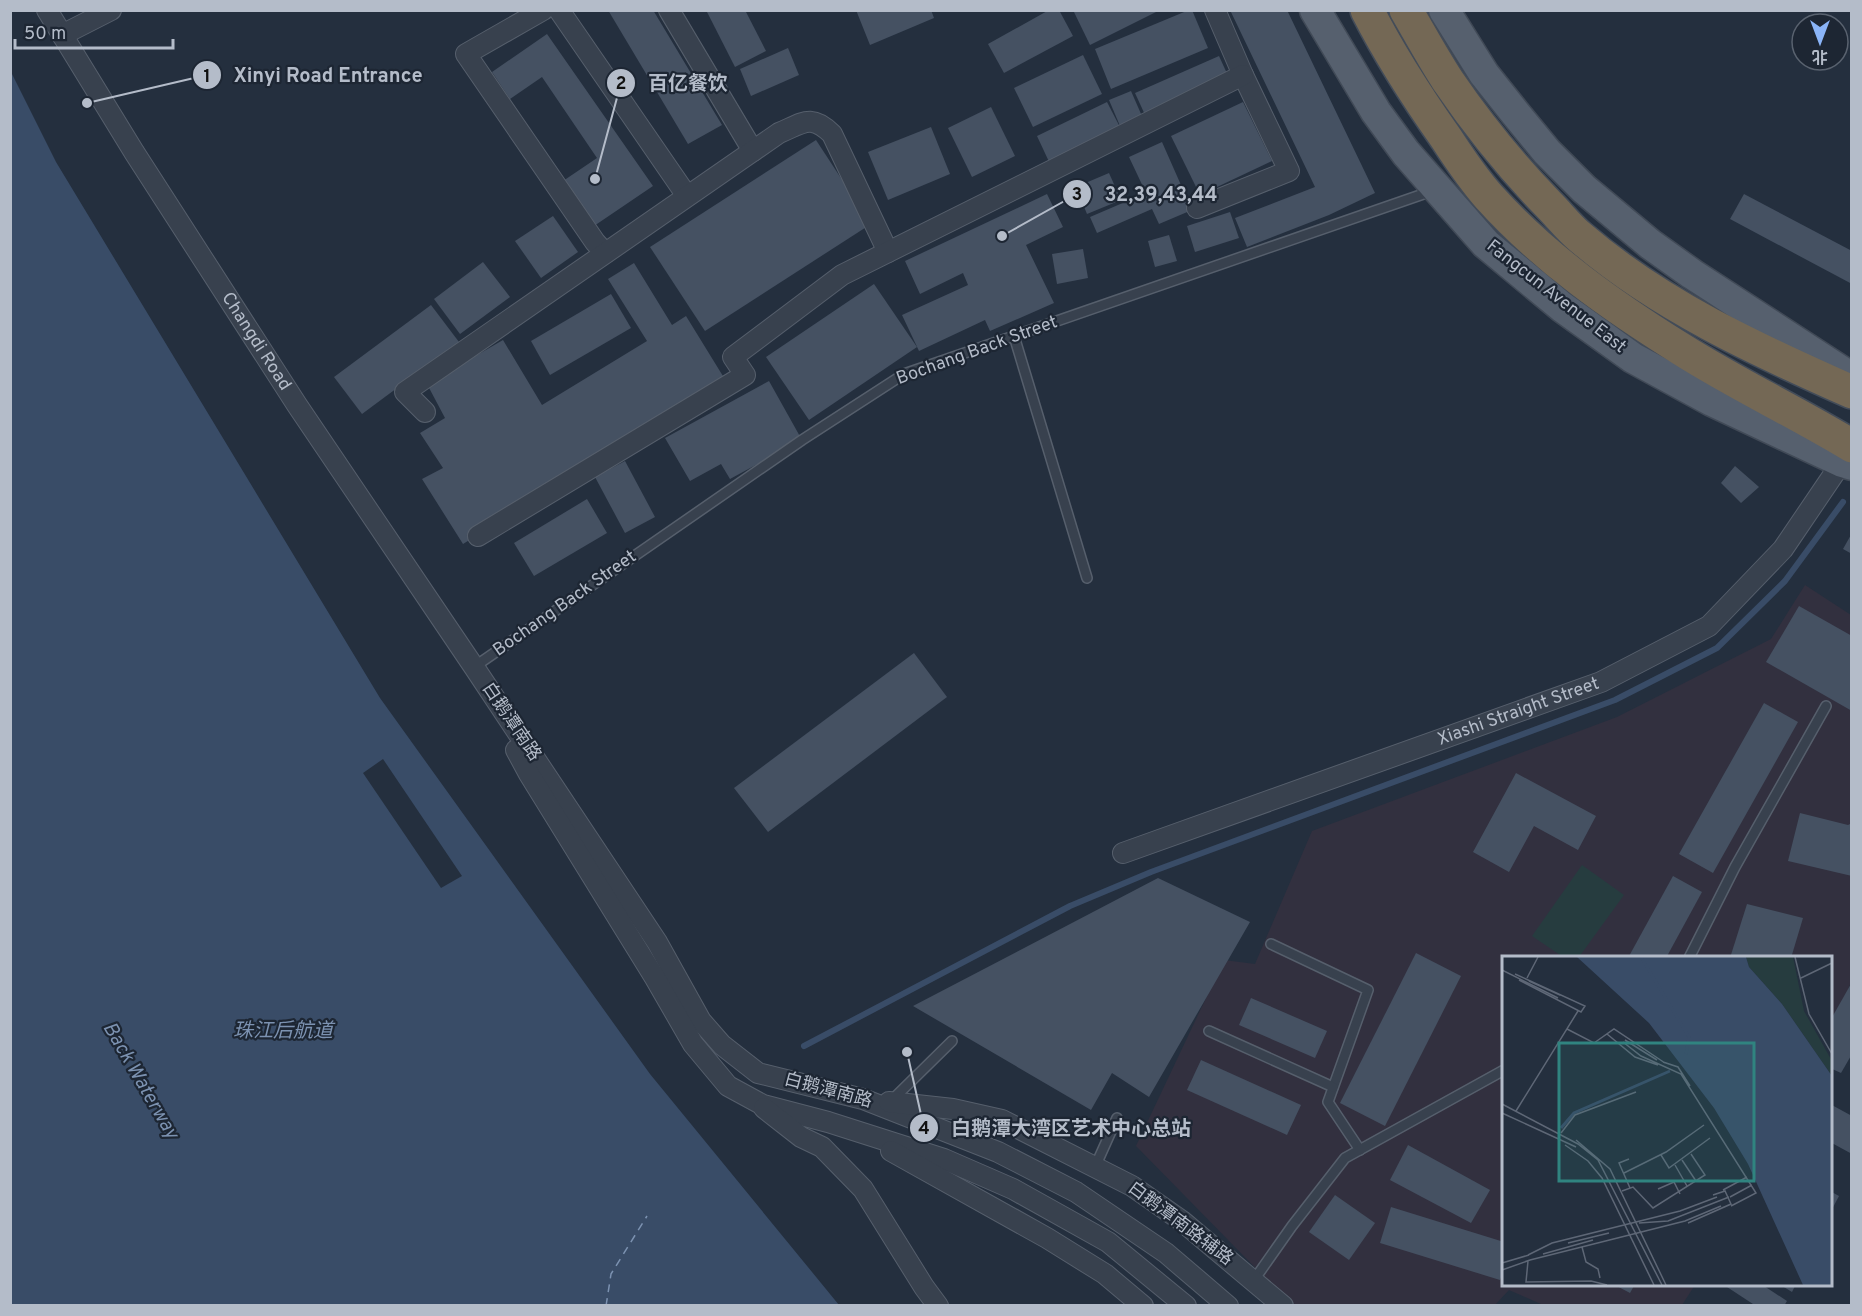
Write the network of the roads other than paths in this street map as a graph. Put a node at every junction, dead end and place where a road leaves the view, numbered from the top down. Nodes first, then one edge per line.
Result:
1 (47, 10) edge
2 (111, 10) edge
3 (543, 10) edge
4 (559, 10) edge
5 (669, 10) edge
6 (1215, 10) edge
7 (1315, 10) edge
8 (1367, 10) edge
9 (1406, 10) edge
10 (1444, 10) edge
11 (62, 35) junction
12 (1243, 75) junction
13 (753, 151) junction
14 (1437, 189) junction
15 (687, 196) junction
16 (1197, 208) dead end
17 (888, 252) junction
18 (605, 253) junction
19 (1014, 336) junction
20 (1851, 378) edge
21 (1851, 392) edge
22 (425, 412) dead end
23 (1848, 458) edge
24 (478, 536) dead end
25 (1086, 578) dead end
26 (474, 667) junction
27 (1826, 706) dead end
28 (1123, 853) dead end
29 (1271, 944) dead end
30 (1690, 956) edge
31 (1209, 1031) dead end
32 (952, 1041) dead end
33 (1502, 1071) edge
34 (1333, 1087) junction
35 (863, 1099) junction
36 (754, 1100) junction
37 (891, 1102) junction
38 (1117, 1118) dead end
39 (854, 1131) junction
40 (1360, 1150) junction
41 (1095, 1167) junction
42 (1254, 1280) junction
43 (938, 1305) edge
44 (1143, 1305) edge
45 (1186, 1305) edge
46 (1228, 1305) edge
47 (1283, 1305) edge

1 - 11 street, Changdi Road
2 - 11 street
3 - 18 street
4 - 15 street
5 - 13 street
6 - 12 street
7 - 14 main road, Fangcun Avenue East
8 - 23 highway, Fangcun Avenue East
9 - 21 highway
10 - 20 main road
11 - 26 street, Changdi Road
12 - 16 street
12 - 17 street
13 - 15 street
13 - 17 street
14 - 19 lane, Bochang Back Street
14 - 23 main road, Fangcun Avenue East
15 - 18 street
17 - 24 street
18 - 22 street
19 - 25 lane
19 - 26 lane, Bochang Back Street
23 - 28 street, Xiashi Straight Street
26 - 35 street, 白鹅潭南路
26 - 36 street, 白鹅潭南路
27 - 30 lane
29 - 34 lane
31 - 34 lane
32 - 37 lane
33 - 40 lane
34 - 40 lane
35 - 37 street, 白鹅潭南路辅路
35 - 46 street, 白鹅潭南路
36 - 39 street, 白鹅潭南路
36 - 43 street
37 - 41 street, 白鹅潭南路辅路
38 - 41 lane
39 - 44 street
39 - 45 street, 白鹅潭南路
40 - 42 lane
41 - 42 street, 白鹅潭南路辅路
42 - 47 street, 白鹅潭南路辅路

